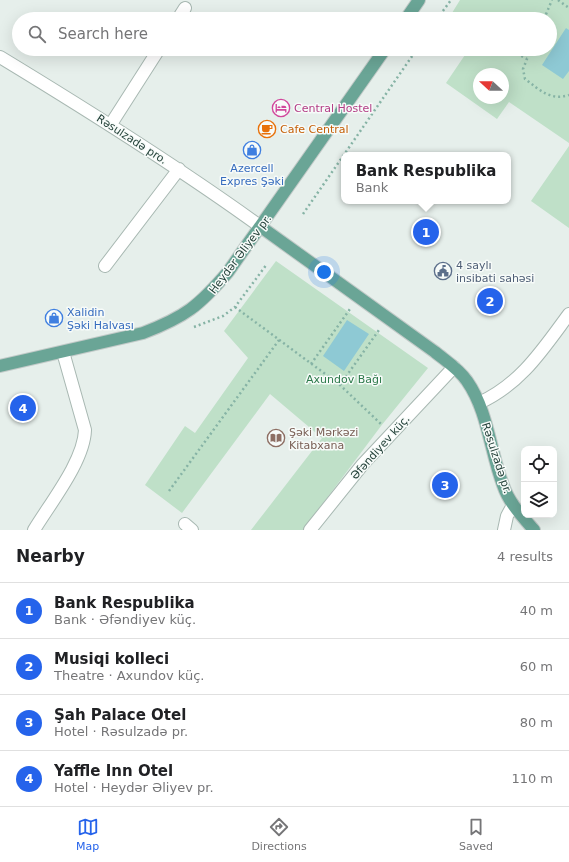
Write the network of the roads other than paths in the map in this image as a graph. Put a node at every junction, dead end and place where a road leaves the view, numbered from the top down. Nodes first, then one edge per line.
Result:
1 (419, 0) edge
2 (185, 8) dead end
3 (182, 12) edge
4 (411, 12) edge
5 (155, 56) edge
6 (380, 56) edge
7 (0, 57) edge
8 (111, 124) junction
9 (179, 169) junction
10 (261, 227) junction
11 (105, 266) dead end
12 (569, 314) edge
13 (63, 352) junction
14 (0, 366) edge
15 (454, 367) junction
16 (479, 402) junction
17 (513, 505) junction
18 (34, 530) edge
19 (310, 530) edge
20 (504, 530) edge
21 (534, 530) edge

1 - 4 main road
2 - 3 street
5 - 8 street
6 - 10 main road, Heydər Əliyev pr.
7 - 8 street, Rəsulzadə pro.
8 - 9 street, Rəsulzadə pro.
9 - 10 street, Rəsulzadə pro.
9 - 11 street
10 - 13 main road, Heydər Əliyev pr.
10 - 15 main road, Rəsulzadə pr.
12 - 16 street
13 - 14 main road, Heydər Əliyev pr.
13 - 18 street
15 - 16 main road, Rəsulzadə pr.
15 - 19 street, Əfəndiyev küç.
16 - 17 main road, Rəsulzadə pr.
17 - 20 street
17 - 21 main road, Rəsulzadə pr.

